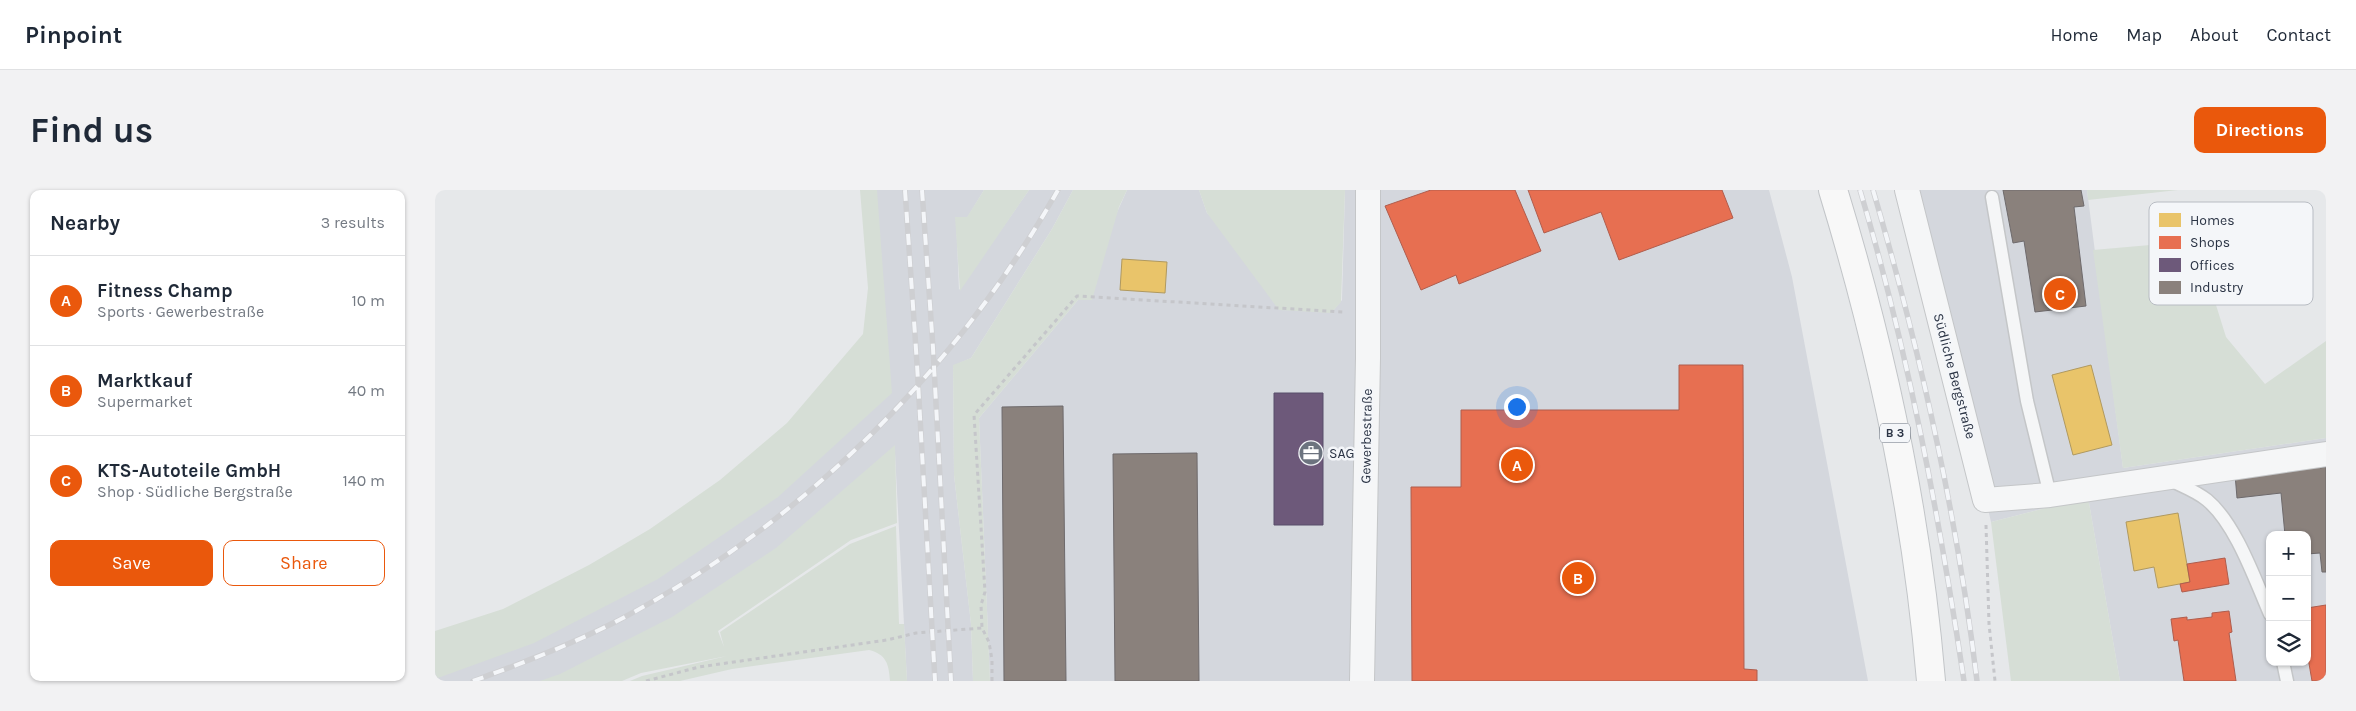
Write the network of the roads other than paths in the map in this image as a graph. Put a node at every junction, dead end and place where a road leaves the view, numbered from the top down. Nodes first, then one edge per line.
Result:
1 (1368, 190) edge
2 (1833, 190) edge
3 (1907, 190) edge
4 (1992, 196) dead end
5 (2326, 454) edge
6 (2165, 478) junction
7 (2050, 496) junction
8 (2266, 605) edge
9 (2284, 666) edge
10 (1362, 681) edge
11 (1931, 681) edge
12 (2287, 681) edge

1 - 10 street, Gewerbestraße
2 - 11 main road, B 3
3 - 7 street, Südliche Bergstraße
4 - 7 lane
5 - 6 street
6 - 7 street
6 - 8 lane
9 - 12 lane

